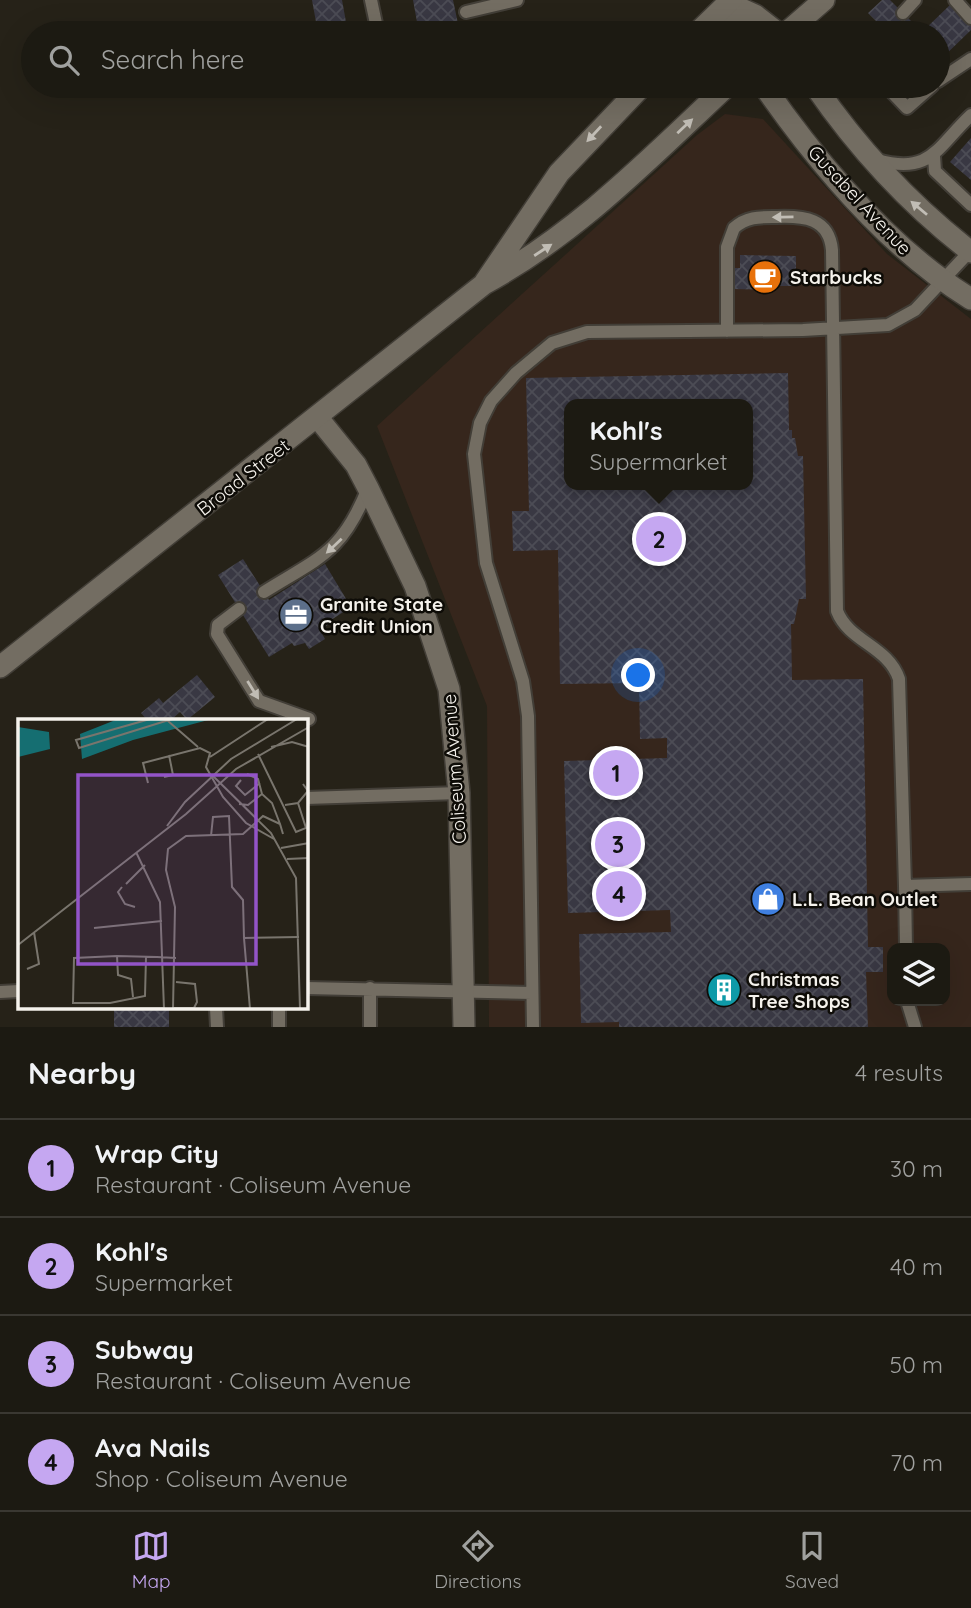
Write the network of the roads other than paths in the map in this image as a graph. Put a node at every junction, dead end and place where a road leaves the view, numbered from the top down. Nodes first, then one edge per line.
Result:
1 (371, 0) edge
2 (517, 0) edge
3 (824, 0) edge
4 (915, 0) edge
5 (955, 0) edge
6 (728, 1) edge
7 (467, 12) dead end
8 (903, 13) dead end
9 (971, 18) edge
10 (375, 21) edge
11 (708, 21) edge
12 (732, 21) edge
13 (763, 21) edge
14 (800, 21) edge
15 (971, 59) edge
16 (950, 72) edge
17 (631, 98) edge
18 (714, 98) edge
19 (774, 98) edge
20 (824, 98) edge
21 (898, 98) edge
22 (918, 98) edge
23 (971, 115) edge
24 (934, 156) junction
25 (868, 158) junction
26 (971, 205) edge
27 (971, 251) edge
28 (942, 280) junction
29 (484, 284) junction
30 (971, 299) edge
31 (833, 329) junction
32 (727, 331) junction
33 (318, 418) junction
34 (368, 488) junction
35 (264, 592) dead end
36 (239, 608) dead end
37 (0, 667) edge
38 (309, 719) dead end
39 (459, 793) junction
40 (308, 798) edge
41 (971, 884) edge
42 (905, 886) junction
43 (906, 943) edge
44 (308, 988) edge
45 (370, 988) junction
46 (463, 990) junction
47 (18, 991) edge
48 (0, 992) edge
49 (532, 993) junction
50 (909, 1006) edge
51 (370, 1027) edge
52 (464, 1027) edge
53 (533, 1027) edge
54 (915, 1027) edge

1 - 10 lane
2 - 7 lane
3 - 14 main road
4 - 8 lane
5 - 9 lane
6 - 11 main road
6 - 12 main road
6 - 13 main road
15 - 16 lane
17 -> 29 main road, Broad Street
29 -> 18 main road, Broad Street
19 - 28 main road, Gusabel Avenue
20 - 25 main road, Gusabel Avenue
21 - 22 lane
23 - 24 lane
24 - 25 lane
24 - 26 lane
27 -> 25 main road, Gusabel Avenue
27 - 28 lane
28 - 30 main road, Gusabel Avenue
28 - 31 lane
29 - 33 main road, Broad Street
31 - 32 lane
31 -> 32 lane
31 - 42 lane
32 - 49 lane
33 - 34 main road, Coliseum Avenue
33 - 37 main road, Broad Street
34 -> 35 lane
34 - 39 main road, Coliseum Avenue
36 -> 38 lane
39 - 40 lane
39 - 46 main road, Coliseum Avenue
41 - 42 lane
42 - 43 lane
44 - 45 lane
45 - 46 lane
45 - 51 lane
46 - 49 lane
46 - 52 main road, Coliseum Avenue
47 - 48 lane
49 - 53 lane
50 - 54 lane

